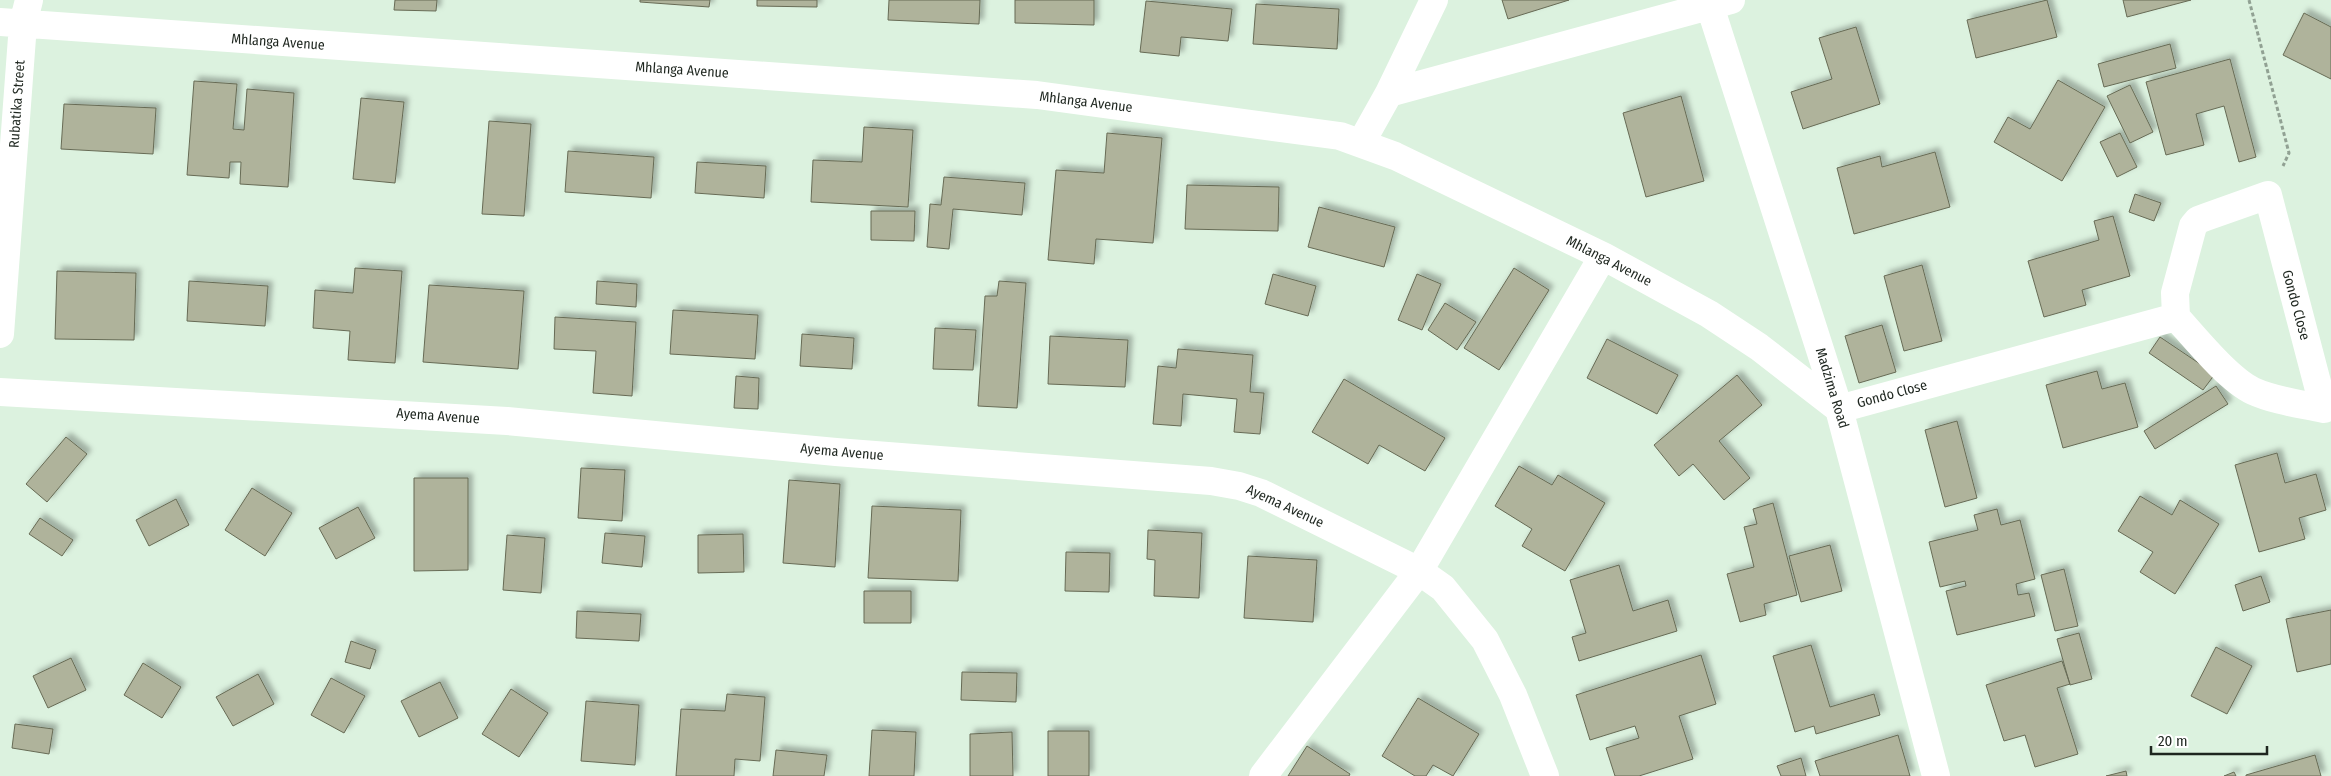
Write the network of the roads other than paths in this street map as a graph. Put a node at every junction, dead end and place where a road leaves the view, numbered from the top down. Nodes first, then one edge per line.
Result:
1 (1434, 0) edge
2 (1716, 2) edge
3 (17, 16) edge
4 (1389, 93) junction
5 (1361, 143) junction
6 (1602, 256) junction
7 (2176, 317) junction
8 (0, 334) edge
9 (0, 392) edge
10 (1839, 409) junction
11 (1419, 571) junction
12 (1262, 776) edge
13 (1545, 776) edge
14 (1936, 776) edge

1 - 4 street
2 - 4 street
2 - 10 street, Madzima Road
3 - 5 street, Mhlanga Avenue
3 - 8 street, Rubatika Street
4 - 5 street
5 - 6 street, Mhlanga Avenue
6 - 10 street, Mhlanga Avenue
6 - 11 street
7 - 7 street, Gondo Close
7 - 10 street, Gondo Close
9 - 11 street, Ayema Avenue
10 - 14 street, Madzima Road
11 - 12 street
11 - 13 street, Ayema Avenue

